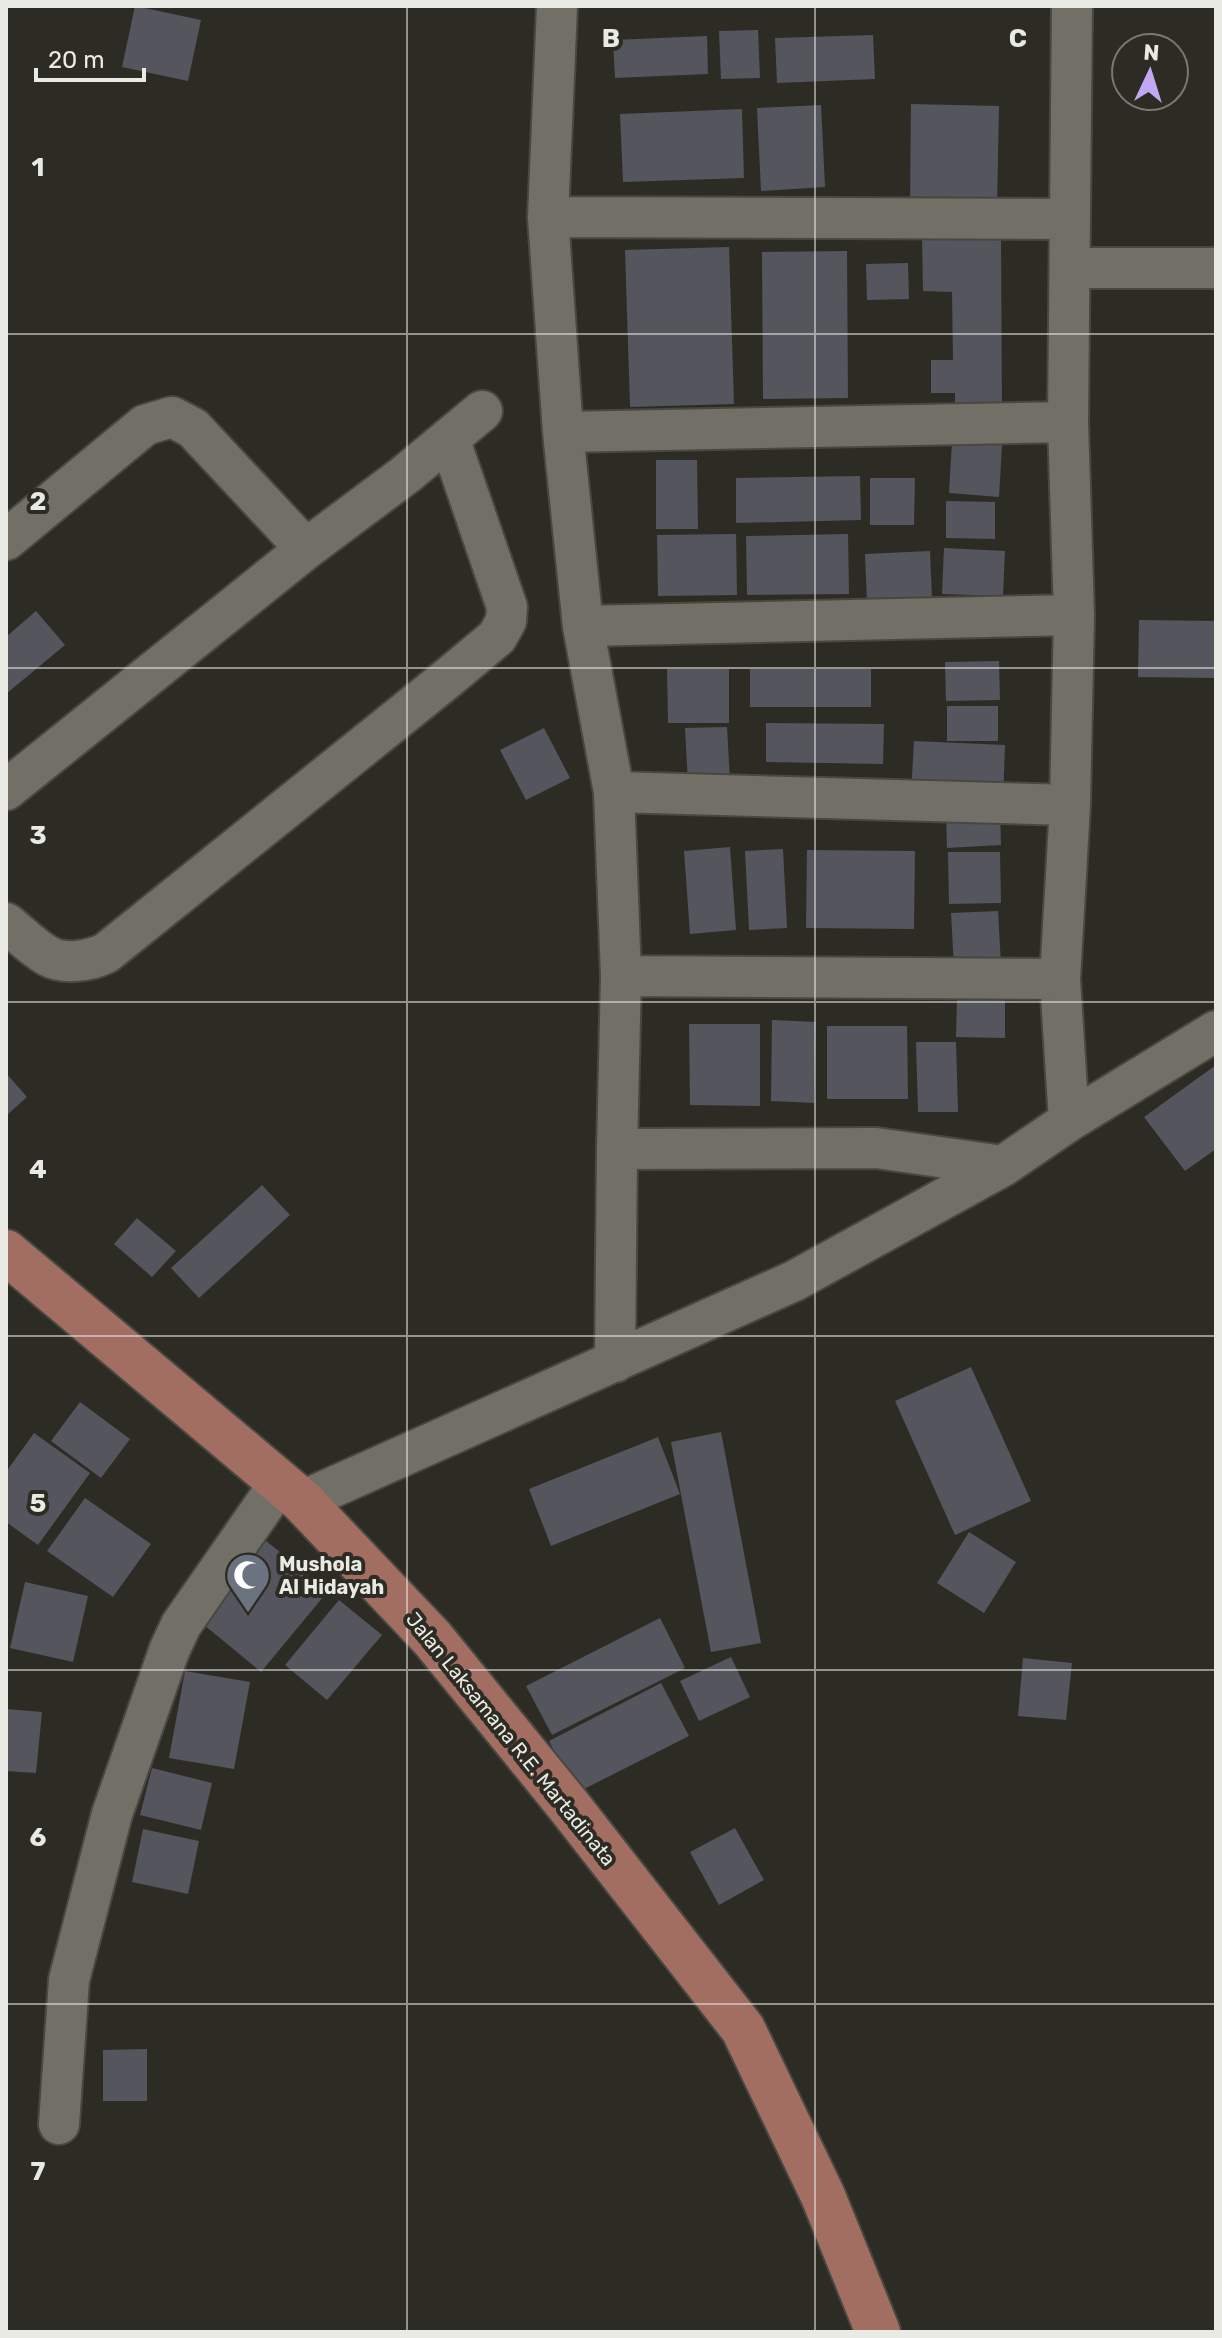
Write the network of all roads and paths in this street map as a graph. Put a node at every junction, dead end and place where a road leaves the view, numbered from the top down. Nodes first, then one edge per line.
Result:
1 (557, 6) edge
2 (1072, 6) edge
3 (548, 217) junction
4 (1068, 219) junction
5 (1071, 268) junction
6 (1216, 268) edge
7 (482, 411) dead end
8 (1068, 422) junction
9 (563, 432) junction
10 (449, 438) junction
11 (6, 540) edge
12 (306, 549) junction
13 (1074, 615) junction
14 (583, 626) junction
15 (6, 790) edge
16 (614, 792) junction
17 (1070, 805) junction
18 (6, 923) edge
19 (621, 976) junction
20 (1060, 979) junction
21 (1216, 1031) edge
22 (1069, 1121) junction
23 (617, 1149) junction
24 (1003, 1166) junction
25 (6, 1252) edge
26 (615, 1362) junction
27 (291, 1492) junction
28 (59, 2124) dead end
29 (878, 2332) edge

1 - 3 street
2 - 4 street
3 - 4 street
3 - 9 street
4 - 5 street
5 - 6 street
5 - 8 street
7 - 10 street
8 - 9 street
8 - 13 street
9 - 14 street
10 - 12 street
10 - 18 street
11 - 12 street
12 - 15 street
13 - 14 street
13 - 17 street
14 - 16 street
16 - 17 street
16 - 19 street
17 - 20 street
19 - 20 street
19 - 23 street
20 - 22 street
21 - 22 street
22 - 24 street
23 - 24 street
23 - 26 street
24 - 26 street
25 - 27 main road, Jalan Laksamana R.E. Martadinata
26 - 27 street
27 - 28 street
27 - 29 main road, Jalan Laksamana R.E. Martadinata

